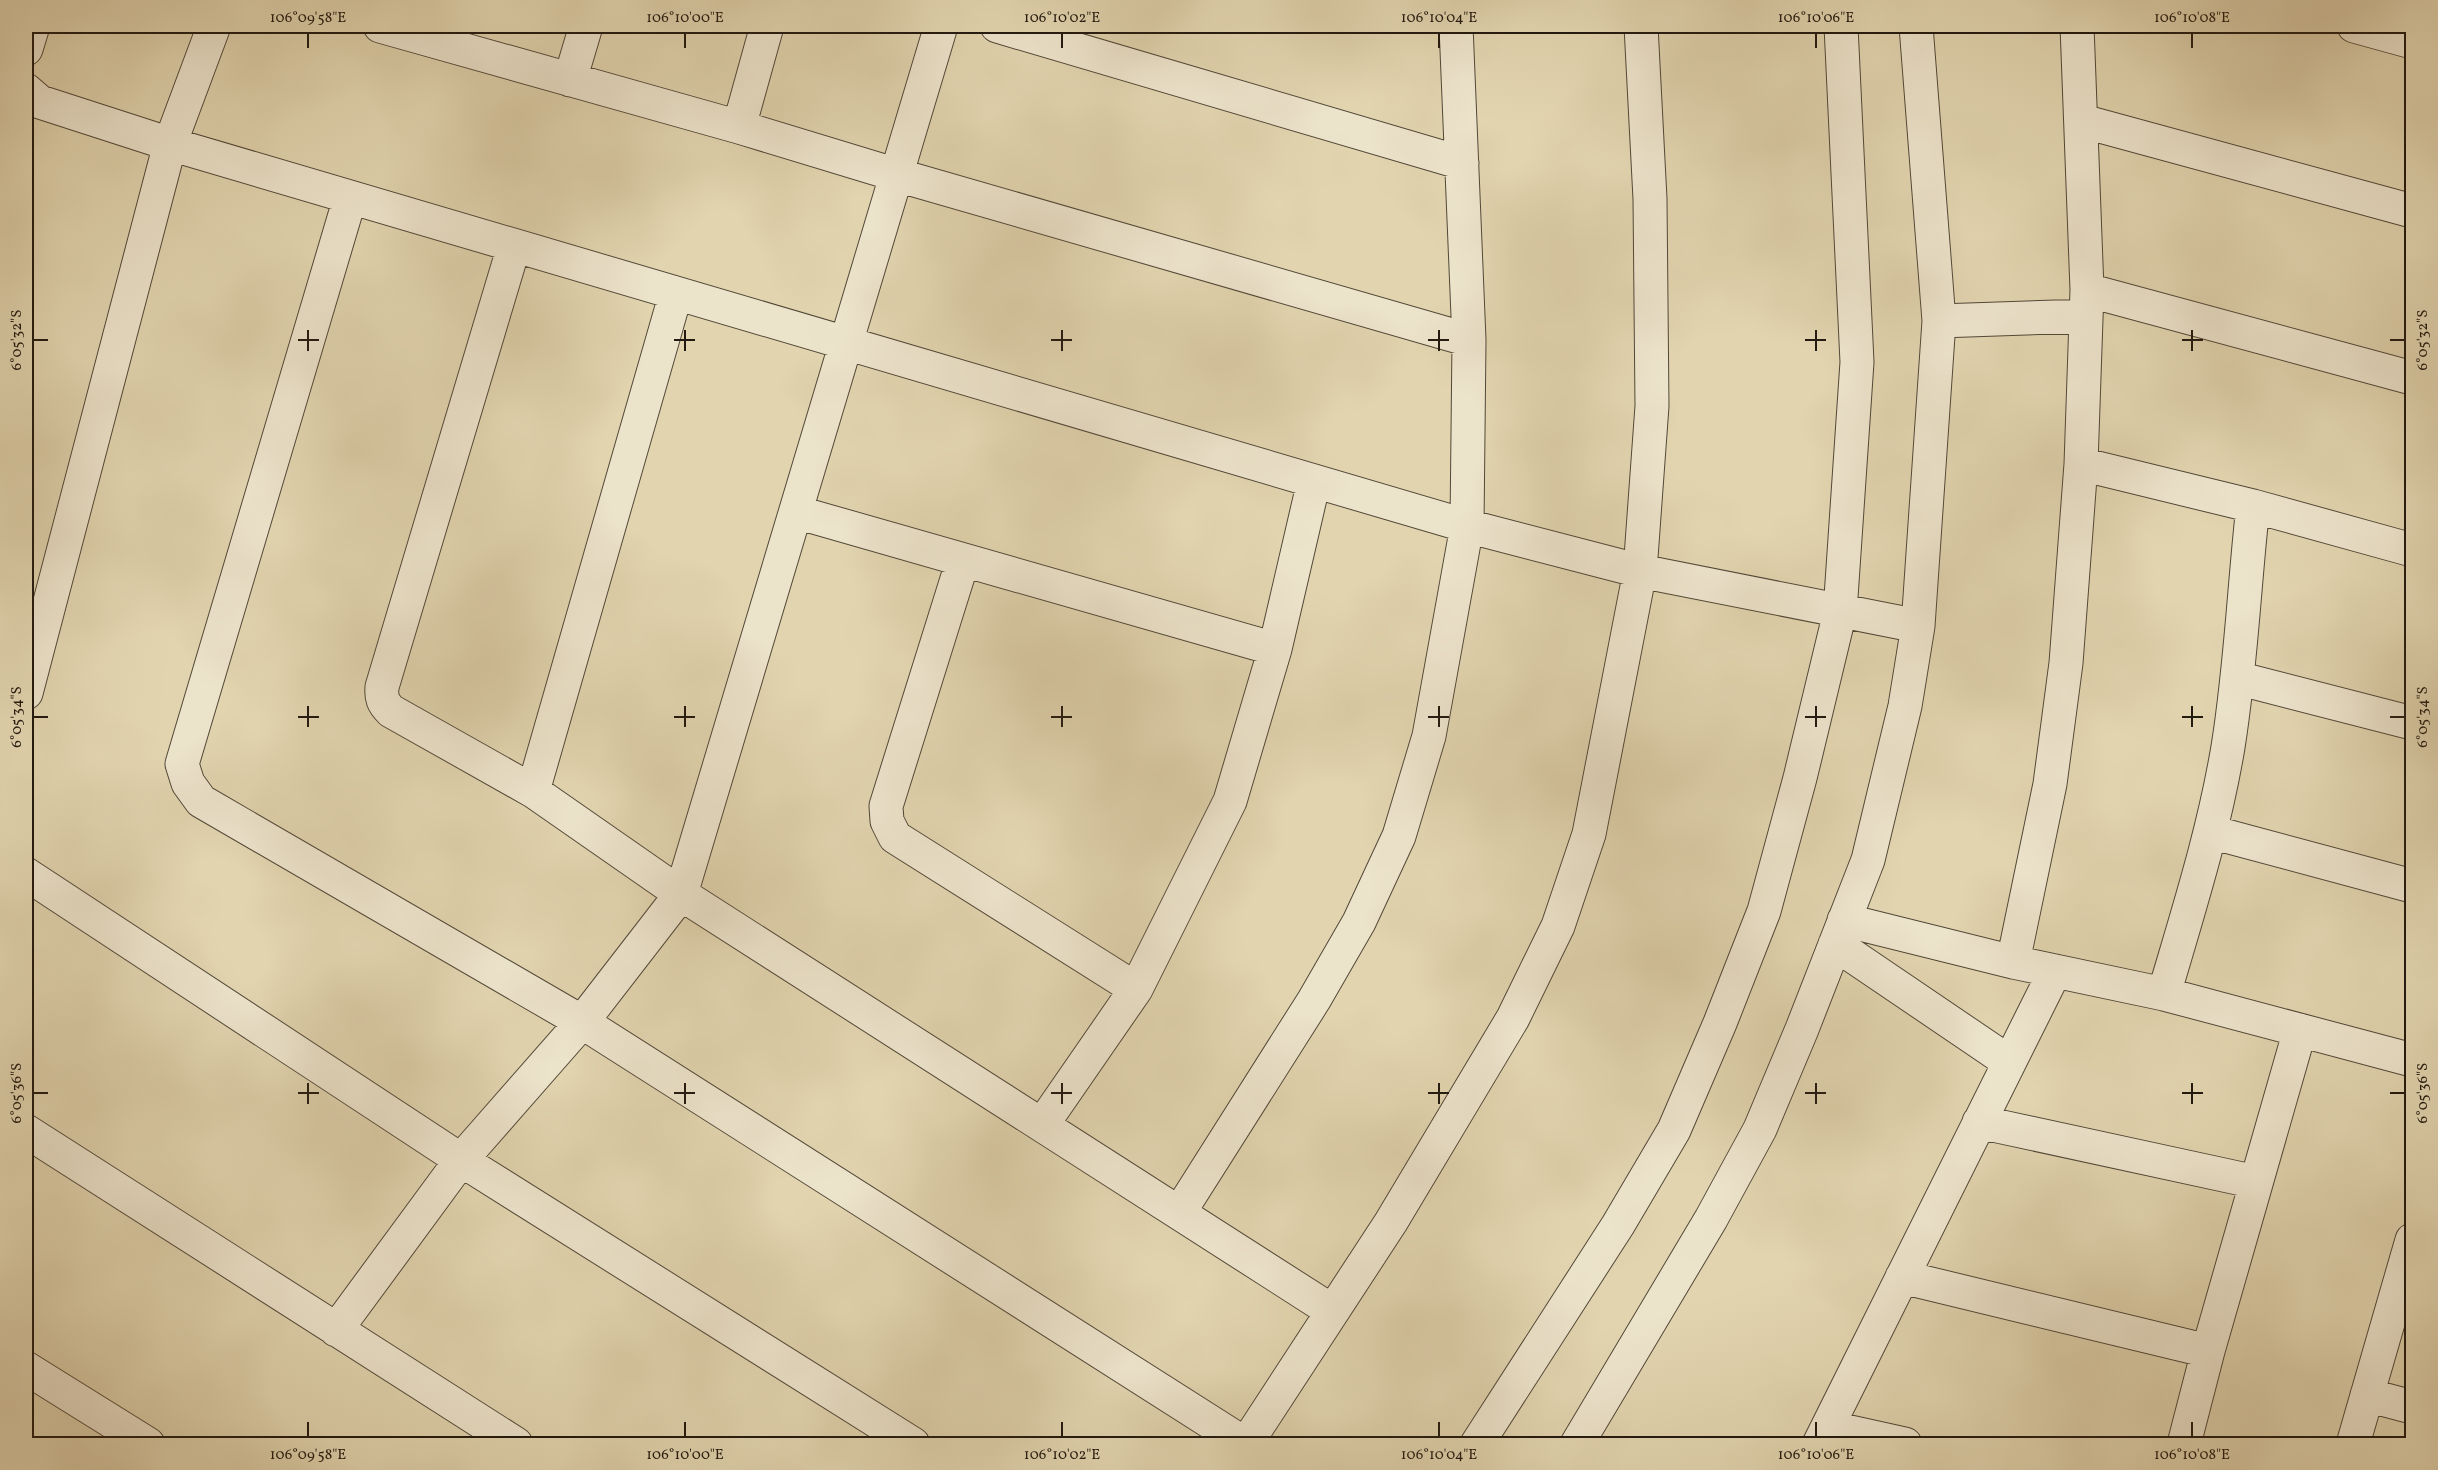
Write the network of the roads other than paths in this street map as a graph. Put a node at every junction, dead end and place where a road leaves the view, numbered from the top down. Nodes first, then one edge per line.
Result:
1 (33, 26) edge
2 (214, 26) edge
3 (586, 26) edge
4 (767, 26) edge
5 (941, 26) edge
6 (998, 26) edge
7 (1456, 26) edge
8 (1641, 26) edge
9 (1841, 26) edge
10 (1916, 26) edge
11 (2077, 26) edge
12 (2354, 26) edge
13 (397, 28) edge
14 (2412, 42) edge
15 (26, 49) edge
16 (570, 80) junction
17 (26, 90) edge
18 (2082, 121) junction
19 (739, 127) junction
20 (170, 144) junction
21 (1462, 163) junction
22 (897, 175) junction
23 (350, 198) junction
24 (2412, 211) edge
25 (514, 246) junction
26 (676, 293) junction
27 (2086, 303) junction
28 (1939, 321) junction
29 (1469, 340) junction
30 (846, 344) junction
31 (2412, 378) edge
32 (2080, 464) junction
33 (1314, 481) junction
34 (2253, 506) junction
35 (796, 512) junction
36 (1467, 526) junction
37 (2412, 550) edge
38 (963, 560) junction
39 (1640, 571) junction
40 (1849, 614) junction
41 (1910, 624) junction
42 (1275, 649) junction
43 (2237, 678) junction
44 (26, 693) edge
45 (2412, 723) edge
46 (532, 791) junction
47 (2211, 832) junction
48 (26, 874) edge
49 (2412, 886) edge
50 (681, 894) junction
51 (1839, 932) junction
52 (2013, 962) junction
53 (2055, 971) junction
54 (1136, 989) junction
55 (2164, 994) junction
56 (582, 1022) junction
57 (2300, 1030) junction
58 (2412, 1060) edge
59 (2009, 1062) junction
60 (1979, 1122) junction
61 (1042, 1125) junction
62 (26, 1131) edge
63 (461, 1160) junction
64 (2256, 1182) junction
65 (1179, 1213) junction
66 (2412, 1244) edge
67 (1902, 1277) junction
68 (1332, 1311) junction
69 (336, 1330) junction
70 (2208, 1351) junction
71 (26, 1368) edge
72 (2367, 1395) junction
73 (2412, 1407) edge
74 (1824, 1436) edge
75 (147, 1444) edge
76 (516, 1444) edge
77 (913, 1444) edge
78 (1245, 1444) edge
79 (1477, 1444) edge
80 (1577, 1444) edge
81 (1905, 1444) edge
82 (2184, 1444) edge
83 (2353, 1444) edge

1 - 15 street
2 - 20 street
3 - 16 street
4 - 19 street
5 - 22 street
6 - 21 street
7 - 21 street
8 - 39 street
9 - 40 street
10 - 28 street
11 - 18 street
12 - 14 street
13 - 16 street
16 - 19 street
17 - 20 street
18 - 24 street
18 - 27 street
19 - 22 street
20 - 23 street
20 - 44 street
21 - 29 street
22 - 29 street
22 - 30 street
23 - 25 street
23 - 56 street
25 - 26 street
25 - 46 street
26 - 30 street
26 - 46 street
27 - 28 street
27 - 31 street
27 - 32 street
28 - 41 street
29 - 36 street
30 - 33 street
30 - 35 street
32 - 34 street
32 - 52 street
33 - 36 street
33 - 42 street
34 - 37 street
34 - 43 street
35 - 38 street
35 - 50 street
36 - 39 street
36 - 65 street
38 - 42 street
38 - 54 street
39 - 40 street
39 - 68 street
40 - 41 street
40 - 79 street
41 - 51 street
42 - 54 street
43 - 45 street
43 - 47 street
46 - 50 street
47 - 49 street
47 - 55 street
48 - 63 street
50 - 56 street
50 - 61 street
51 - 52 street
51 - 59 street
51 - 80 street
52 - 53 street
53 - 55 street
53 - 59 street
54 - 61 street
55 - 57 street
56 - 63 street
56 - 78 street
57 - 58 street
57 - 64 street
59 - 60 street
60 - 64 street
60 - 67 street
61 - 65 street
62 - 69 street
63 - 69 street
63 - 77 street
64 - 70 street
65 - 68 street
66 - 72 street
67 - 70 street
67 - 74 street
68 - 78 street
69 - 76 street
70 - 82 street
71 - 75 street
72 - 73 street
72 - 83 street
74 - 81 street

